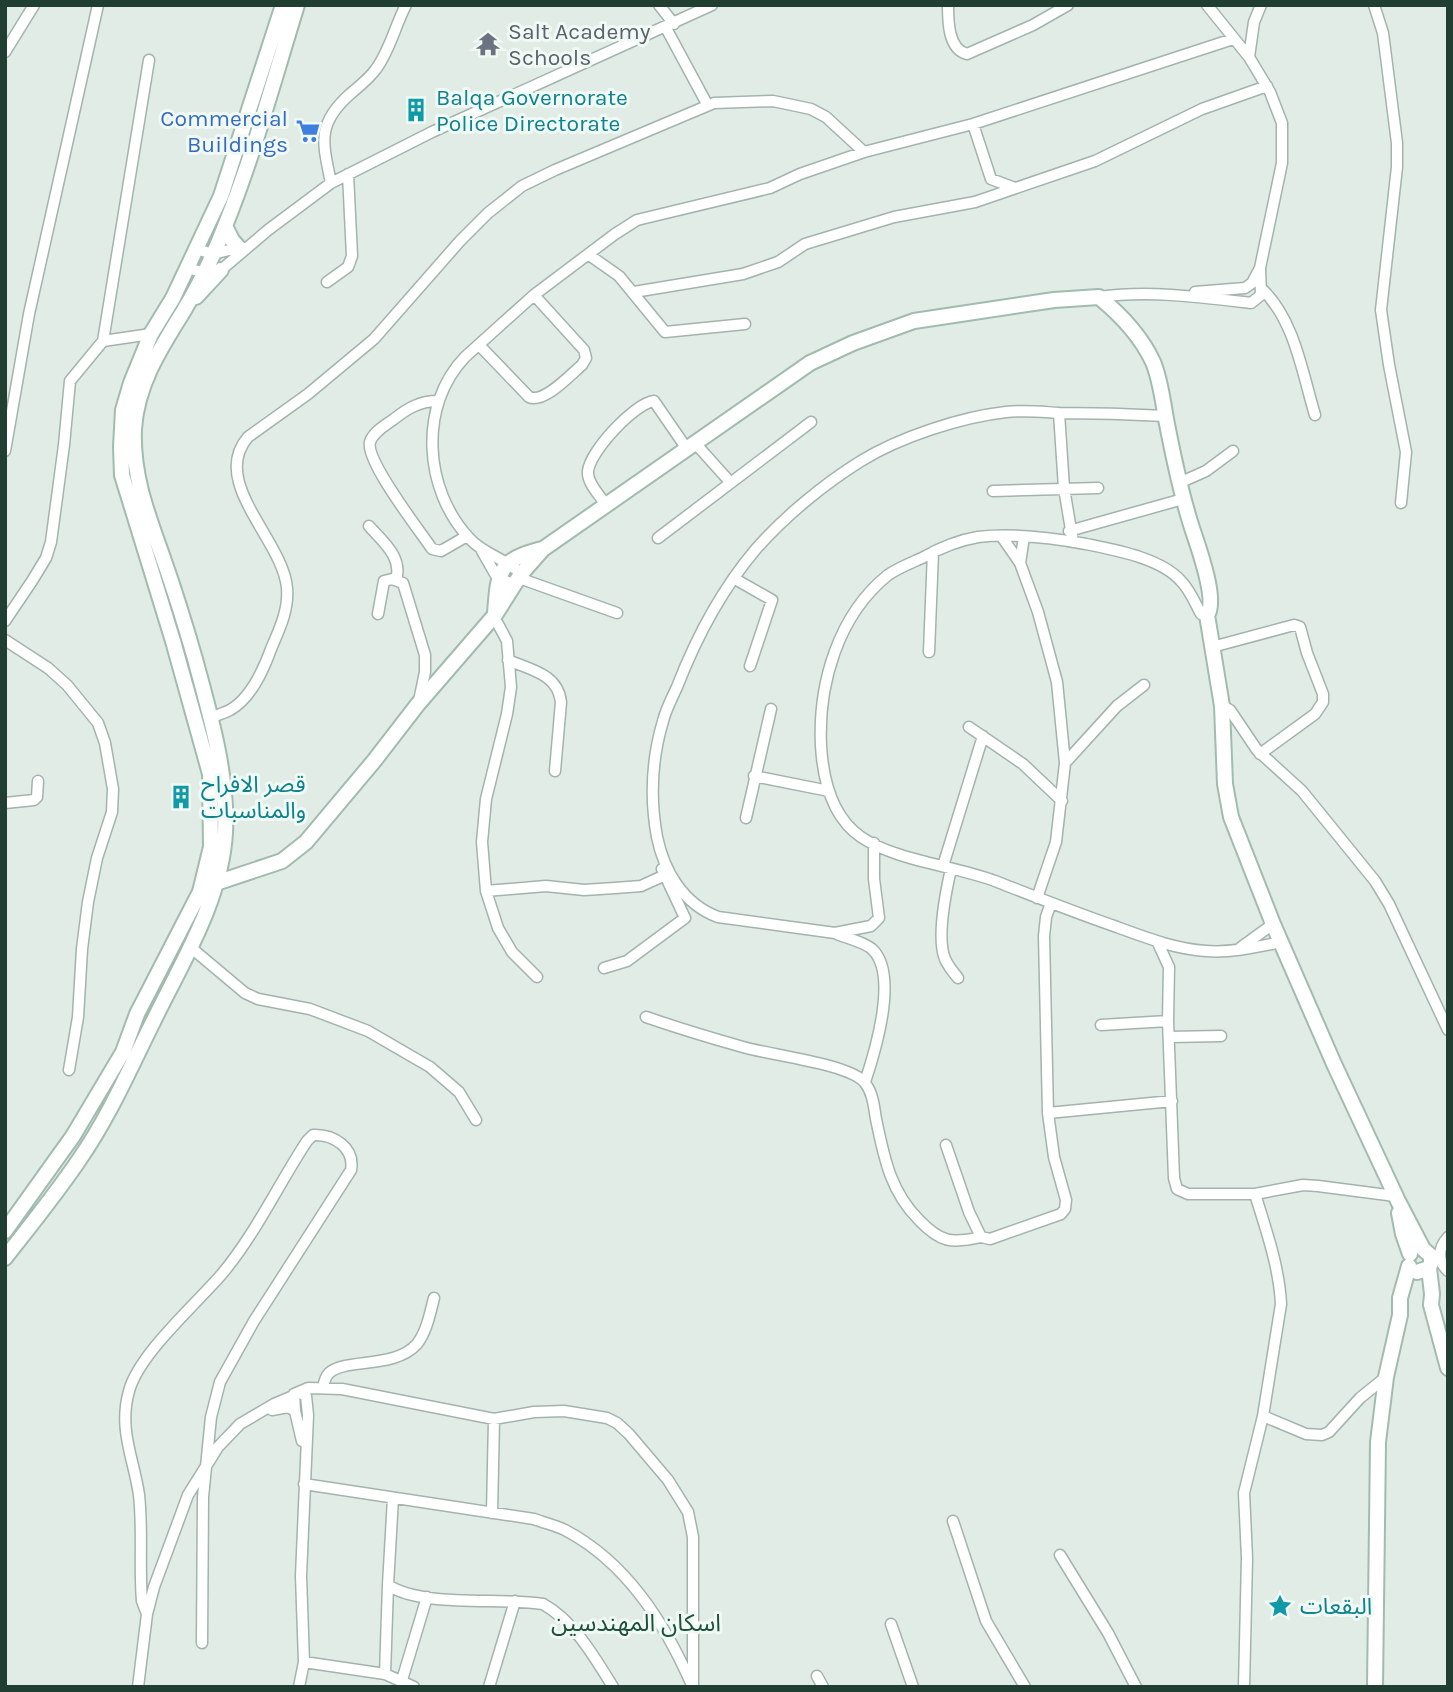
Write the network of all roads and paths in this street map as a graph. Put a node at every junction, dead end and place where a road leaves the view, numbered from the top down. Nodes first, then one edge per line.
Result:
1 (34, 5) edge
2 (98, 5) edge
3 (283, 5) edge
4 (297, 5) edge
5 (406, 5) edge
6 (659, 5) edge
7 (712, 5) edge
8 (948, 5) edge
9 (1068, 5) edge
10 (1207, 5) edge
11 (1261, 5) edge
12 (1374, 5) edge
13 (670, 26) junction
14 (1233, 39) junction
15 (5, 52) edge
16 (1249, 57) junction
17 (149, 60) dead end
18 (1267, 86) junction
19 (707, 104) junction
20 (973, 124) junction
21 (864, 152) junction
22 (348, 174) junction
23 (331, 183) junction
24 (1015, 188) junction
25 (225, 226) junction
26 (255, 243) junction
27 (239, 248) junction
28 (196, 249) junction
29 (213, 254) junction
30 (589, 256) junction
31 (186, 268) junction
32 (1261, 268) junction
33 (221, 270) junction
34 (203, 272) junction
35 (327, 282) dead end
36 (1262, 289) junction
37 (634, 292) junction
38 (534, 295) junction
39 (1165, 295) junction
40 (1099, 297) junction
41 (186, 308) junction
42 (745, 324) dead end
43 (151, 334) junction
44 (103, 341) junction
45 (480, 346) junction
46 (438, 401) junction
47 (1059, 412) junction
48 (1315, 415) dead end
49 (1166, 416) junction
50 (811, 422) dead end
51 (691, 446) junction
52 (5, 451) edge
53 (1233, 451) dead end
54 (730, 482) junction
55 (1179, 483) junction
56 (1063, 488) junction
57 (1098, 488) dead end
58 (993, 491) dead end
59 (1183, 499) junction
60 (136, 503) junction
61 (1401, 503) dead end
62 (605, 504) junction
63 (369, 526) dead end
64 (467, 536) junction
65 (1002, 537) junction
66 (1024, 537) junction
67 (1071, 537) junction
68 (658, 538) dead end
69 (543, 549) junction
70 (482, 551) junction
71 (933, 552) junction
72 (508, 562) junction
73 (1020, 563) junction
74 (498, 579) junction
75 (518, 579) junction
76 (735, 579) junction
77 (396, 580) junction
78 (617, 612) dead end
79 (378, 614) dead end
80 (1207, 615) junction
81 (493, 618) junction
82 (5, 621) edge
83 (5, 640) edge
84 (1212, 647) junction
85 (929, 652) dead end
86 (508, 660) junction
87 (750, 666) dead end
88 (1144, 685) dead end
89 (418, 705) junction
90 (1222, 706) junction
91 (771, 709) dead end
92 (210, 718) junction
93 (969, 727) dead end
94 (983, 736) junction
95 (1260, 754) junction
96 (1065, 763) junction
97 (555, 771) dead end
98 (754, 776) junction
99 (38, 781) dead end
100 (829, 792) junction
101 (1062, 801) junction
102 (5, 803) edge
103 (746, 818) dead end
104 (874, 843) junction
105 (662, 859) junction
106 (222, 861) junction
107 (259, 867) junction
108 (947, 867) junction
109 (663, 876) junction
110 (216, 883) junction
111 (486, 891) junction
112 (1037, 898) junction
113 (1051, 903) junction
114 (1273, 924) junction
115 (835, 933) junction
116 (1157, 941) junction
117 (1281, 942) junction
118 (189, 946) junction
119 (1183, 949) junction
120 (1237, 950) junction
121 (1169, 967) junction
122 (604, 968) dead end
123 (537, 977) dead end
124 (958, 978) dead end
125 (150, 989) junction
126 (167, 997) junction
127 (646, 1017) dead end
128 (1168, 1020) junction
129 (1101, 1025) dead end
130 (1448, 1030) edge
131 (1221, 1036) dead end
132 (1169, 1037) junction
133 (69, 1070) dead end
134 (865, 1082) junction
135 (1172, 1101) junction
136 (1048, 1113) junction
137 (476, 1120) dead end
138 (946, 1145) dead end
139 (1255, 1194) junction
140 (1396, 1199) junction
141 (5, 1231) edge
142 (981, 1237) junction
143 (1448, 1237) edge
144 (5, 1258) edge
145 (1425, 1260) edge
146 (1448, 1271) edge
147 (434, 1298) dead end
148 (1448, 1368) edge
149 (1386, 1377) junction
150 (323, 1388) junction
151 (294, 1394) junction
152 (308, 1401) junction
153 (295, 1412) junction
154 (1263, 1416) junction
155 (494, 1419) junction
156 (240, 1424) junction
157 (304, 1452) junction
158 (206, 1465) junction
159 (304, 1484) junction
160 (393, 1498) junction
161 (492, 1513) junction
162 (953, 1521) dead end
163 (1060, 1555) dead end
164 (388, 1585) junction
165 (427, 1597) junction
166 (515, 1601) junction
167 (147, 1614) junction
168 (891, 1624) dead end
169 (202, 1643) dead end
170 (304, 1662) junction
171 (385, 1674) junction
172 (817, 1676) dead end
173 (402, 1680) junction
174 (138, 1687) edge
175 (299, 1687) edge
176 (414, 1687) edge
177 (489, 1687) edge
178 (613, 1687) edge
179 (693, 1687) edge
180 (823, 1687) edge
181 (913, 1687) edge
182 (1026, 1687) edge
183 (1136, 1687) edge
184 (1244, 1687) edge
185 (1375, 1687) edge

1 - 15 street
2 - 52 street
3 - 28 main road
4 - 25 main road
5 - 23 street
6 - 13 street
7 - 13 street
8 - 9 street
10 - 14 street
11 - 16 street
12 - 61 street
13 - 19 street
13 - 22 street
14 - 16 street
14 - 20 street
16 - 18 street
17 - 44 street
18 - 24 street
18 - 32 street
19 - 21 street
19 - 92 street
20 - 21 street
20 - 24 street
21 - 30 street
22 - 23 street
22 - 35 street
23 - 26 street
24 - 37 street
25 - 27 main road
25 - 29 main road
26 - 27 street
26 - 33 street
27 - 29 street
28 - 29 street
28 - 31 main road
29 - 34 main road
30 - 37 street
30 - 38 street
31 - 34 street
31 - 43 main road
32 - 36 street
32 - 39 street
33 - 34 street
33 - 41 main road
34 - 41 main road
36 - 39 street
36 - 48 street
37 - 42 street
38 - 45 street
38 - 45 street
39 - 40 street
40 - 49 main road
40 - 51 main road
41 - 60 main road
43 - 44 street
43 - 60 main road
44 - 82 street
45 - 46 street
46 - 64 street
46 - 64 street
47 - 49 street
47 - 56 street
47 - 76 street
49 - 55 main road
50 - 54 street
51 - 54 street
51 - 62 main road
51 - 62 street
53 - 55 street
54 - 68 street
55 - 59 main road
56 - 57 street
56 - 58 street
56 - 67 street
59 - 67 street
59 - 80 main road
60 - 92 main road
60 - 125 main road
62 - 69 main road
63 - 77 street
64 - 70 street
65 - 66 street
65 - 71 street
65 - 73 street
66 - 67 street
66 - 73 street
67 - 80 street
69 - 72 main road
69 - 75 main road
70 - 72 street
70 - 74 street
71 - 85 street
71 - 100 street
72 - 74 main road
72 - 75 street
73 - 96 street
74 - 75 street
74 - 81 main road
75 - 78 street
75 - 81 main road
76 - 87 street
76 - 105 street
77 - 79 street
77 - 89 street
80 - 84 main road
81 - 86 street
81 - 89 main road
83 - 133 street
84 - 90 main road
84 - 95 street
86 - 97 street
86 - 111 street
88 - 96 street
89 - 107 main road
90 - 95 street
90 - 114 main road
91 - 98 street
92 - 106 main road
93 - 94 street
94 - 101 street
94 - 108 street
95 - 130 street
96 - 101 street
98 - 100 street
98 - 103 street
99 - 102 street
100 - 104 street
101 - 112 street
104 - 108 street
104 - 115 street
105 - 109 street
105 - 115 street
106 - 107 main road
106 - 110 main road
107 - 110 main road
108 - 112 street
108 - 124 street
109 - 111 street
109 - 122 street
110 - 118 main road
111 - 123 street
112 - 113 street
113 - 116 street
113 - 136 street
114 - 117 main road
114 - 120 street
115 - 134 street
116 - 119 street
116 - 121 street
117 - 120 street
117 - 140 main road
118 - 126 main road
118 - 137 street
119 - 120 street
119 - 121 street
121 - 128 street
125 - 126 main road
125 - 141 main road
126 - 144 main road
127 - 134 street
128 - 129 street
128 - 132 street
131 - 132 street
132 - 135 street
134 - 142 street
135 - 136 street
135 - 139 street
136 - 142 street
138 - 142 street
139 - 140 street
139 - 154 street
140 - 145 main road
143 - 145 street
145 - 146 street
145 - 148 main road
145 - 149 main road
147 - 150 street
149 - 154 street
149 - 185 main road
150 - 151 street
150 - 152 street
150 - 155 street
151 - 152 street
151 - 153 street
151 - 156 street
152 - 157 street
153 - 156 street
153 - 157 street
154 - 184 street
155 - 161 street
155 - 179 street
156 - 158 street
157 - 159 street
158 - 167 street
158 - 167 street
158 - 169 street
159 - 160 street
159 - 170 street
160 - 161 street
160 - 164 street
161 - 179 street
162 - 182 street
163 - 183 street
164 - 165 street
164 - 171 street
165 - 166 street
165 - 173 street
166 - 177 street
166 - 178 street
167 - 174 street
168 - 181 street
170 - 171 street
170 - 175 street
171 - 173 street
172 - 180 street
173 - 176 street

